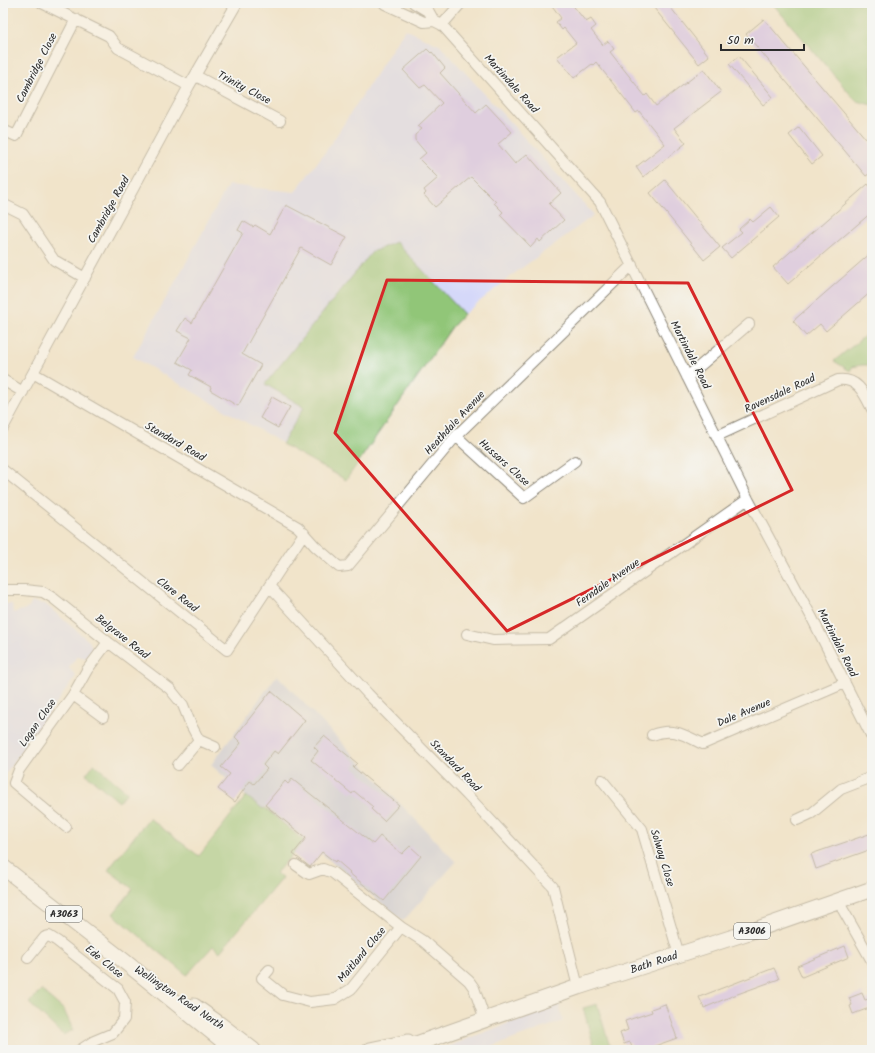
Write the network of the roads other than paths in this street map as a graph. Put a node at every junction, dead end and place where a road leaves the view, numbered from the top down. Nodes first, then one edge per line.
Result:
1 (42, 3) edge
2 (237, 3) edge
3 (384, 3) edge
4 (414, 3) edge
5 (461, 3) edge
6 (76, 19) junction
7 (438, 23) junction
8 (196, 76) junction
9 (190, 86) junction
10 (280, 121) dead end
11 (3, 130) edge
12 (3, 204) edge
13 (632, 265) junction
14 (85, 278) junction
15 (749, 324) dead end
16 (33, 373) junction
17 (688, 377) junction
18 (3, 380) edge
19 (23, 392) junction
20 (872, 409) edge
21 (3, 428) edge
22 (456, 436) junction
23 (717, 436) junction
24 (575, 461) dead end
25 (3, 470) edge
26 (748, 499) junction
27 (304, 533) junction
28 (269, 586) junction
29 (3, 590) edge
30 (467, 634) dead end
31 (108, 642) junction
32 (845, 683) junction
33 (73, 695) junction
34 (103, 717) dead end
35 (652, 735) dead end
36 (872, 737) edge
37 (199, 740) junction
38 (215, 747) dead end
39 (178, 765) dead end
40 (872, 777) edge
41 (602, 780) dead end
42 (797, 820) dead end
43 (66, 827) dead end
44 (296, 865) dead end
45 (4, 871) edge
46 (872, 889) edge
47 (838, 901) junction
48 (401, 927) junction
49 (679, 955) junction
50 (28, 958) dead end
51 (124, 961) junction
52 (872, 961) edge
53 (269, 970) dead end
54 (578, 987) junction
55 (485, 1020) junction
56 (435, 1036) junction
57 (80, 1050) edge
58 (234, 1050) edge
59 (252, 1050) edge
60 (370, 1050) edge
61 (398, 1050) edge

1 - 6 street
2 - 8 street, Cambridge Road
3 - 7 street
4 - 7 street, Martindale Road
5 - 7 street
6 - 9 street
6 - 11 street, Cambridge Close
7 - 13 street, Martindale Road
8 - 9 street, Cambridge Road
8 - 10 street, Trinity Close
9 - 14 street, Cambridge Road
12 - 14 street
13 - 17 street, Martindale Road
13 - 22 street, Heathdale Avenue
14 - 16 street, Cambridge Road
15 - 17 street
16 - 19 street, Cambridge Road
16 - 27 street, Standard Road
17 - 23 street, Martindale Road
18 - 19 street
19 - 21 street, Cambridge Road
20 - 23 street, Ravensdale Road
22 - 24 street, Hussars Close
22 - 27 street, Heathdale Avenue
23 - 26 street, Martindale Road
25 - 28 street, Clare Road
26 - 30 street, Ferndale Avenue
26 - 32 street, Martindale Road
27 - 28 street, Clare Road
28 - 54 street, Standard Road
29 - 31 street, Belgrave Road
31 - 33 street, Logan Close
31 - 37 street, Belgrave Road
32 - 35 street, Dale Avenue
32 - 36 street, Martindale Road
33 - 34 street
33 - 43 street, Logan Close
37 - 38 street
37 - 39 street
40 - 42 street
41 - 49 street, Solway Close
44 - 48 street, Maitland Close
45 - 51 main road, Wellington Road North / A3063
46 - 47 main road, Bath Road / A3006
47 - 49 main road, Bath Road / A3006
47 - 52 street
48 - 53 street, Maitland Close
48 - 55 street, Maitland Close
49 - 54 main road, Bath Road / A3006
50 - 57 street, Ede Close
51 - 58 main road, Wellington Road North / A3063
51 - 59 main road, Wellington Road North / A3063
54 - 55 main road, Bath Road / A3006
55 - 56 main road, Bath Road / A3006
56 - 60 main road, Bath Road / A3006
56 - 61 main road, Bath Road / A3006

